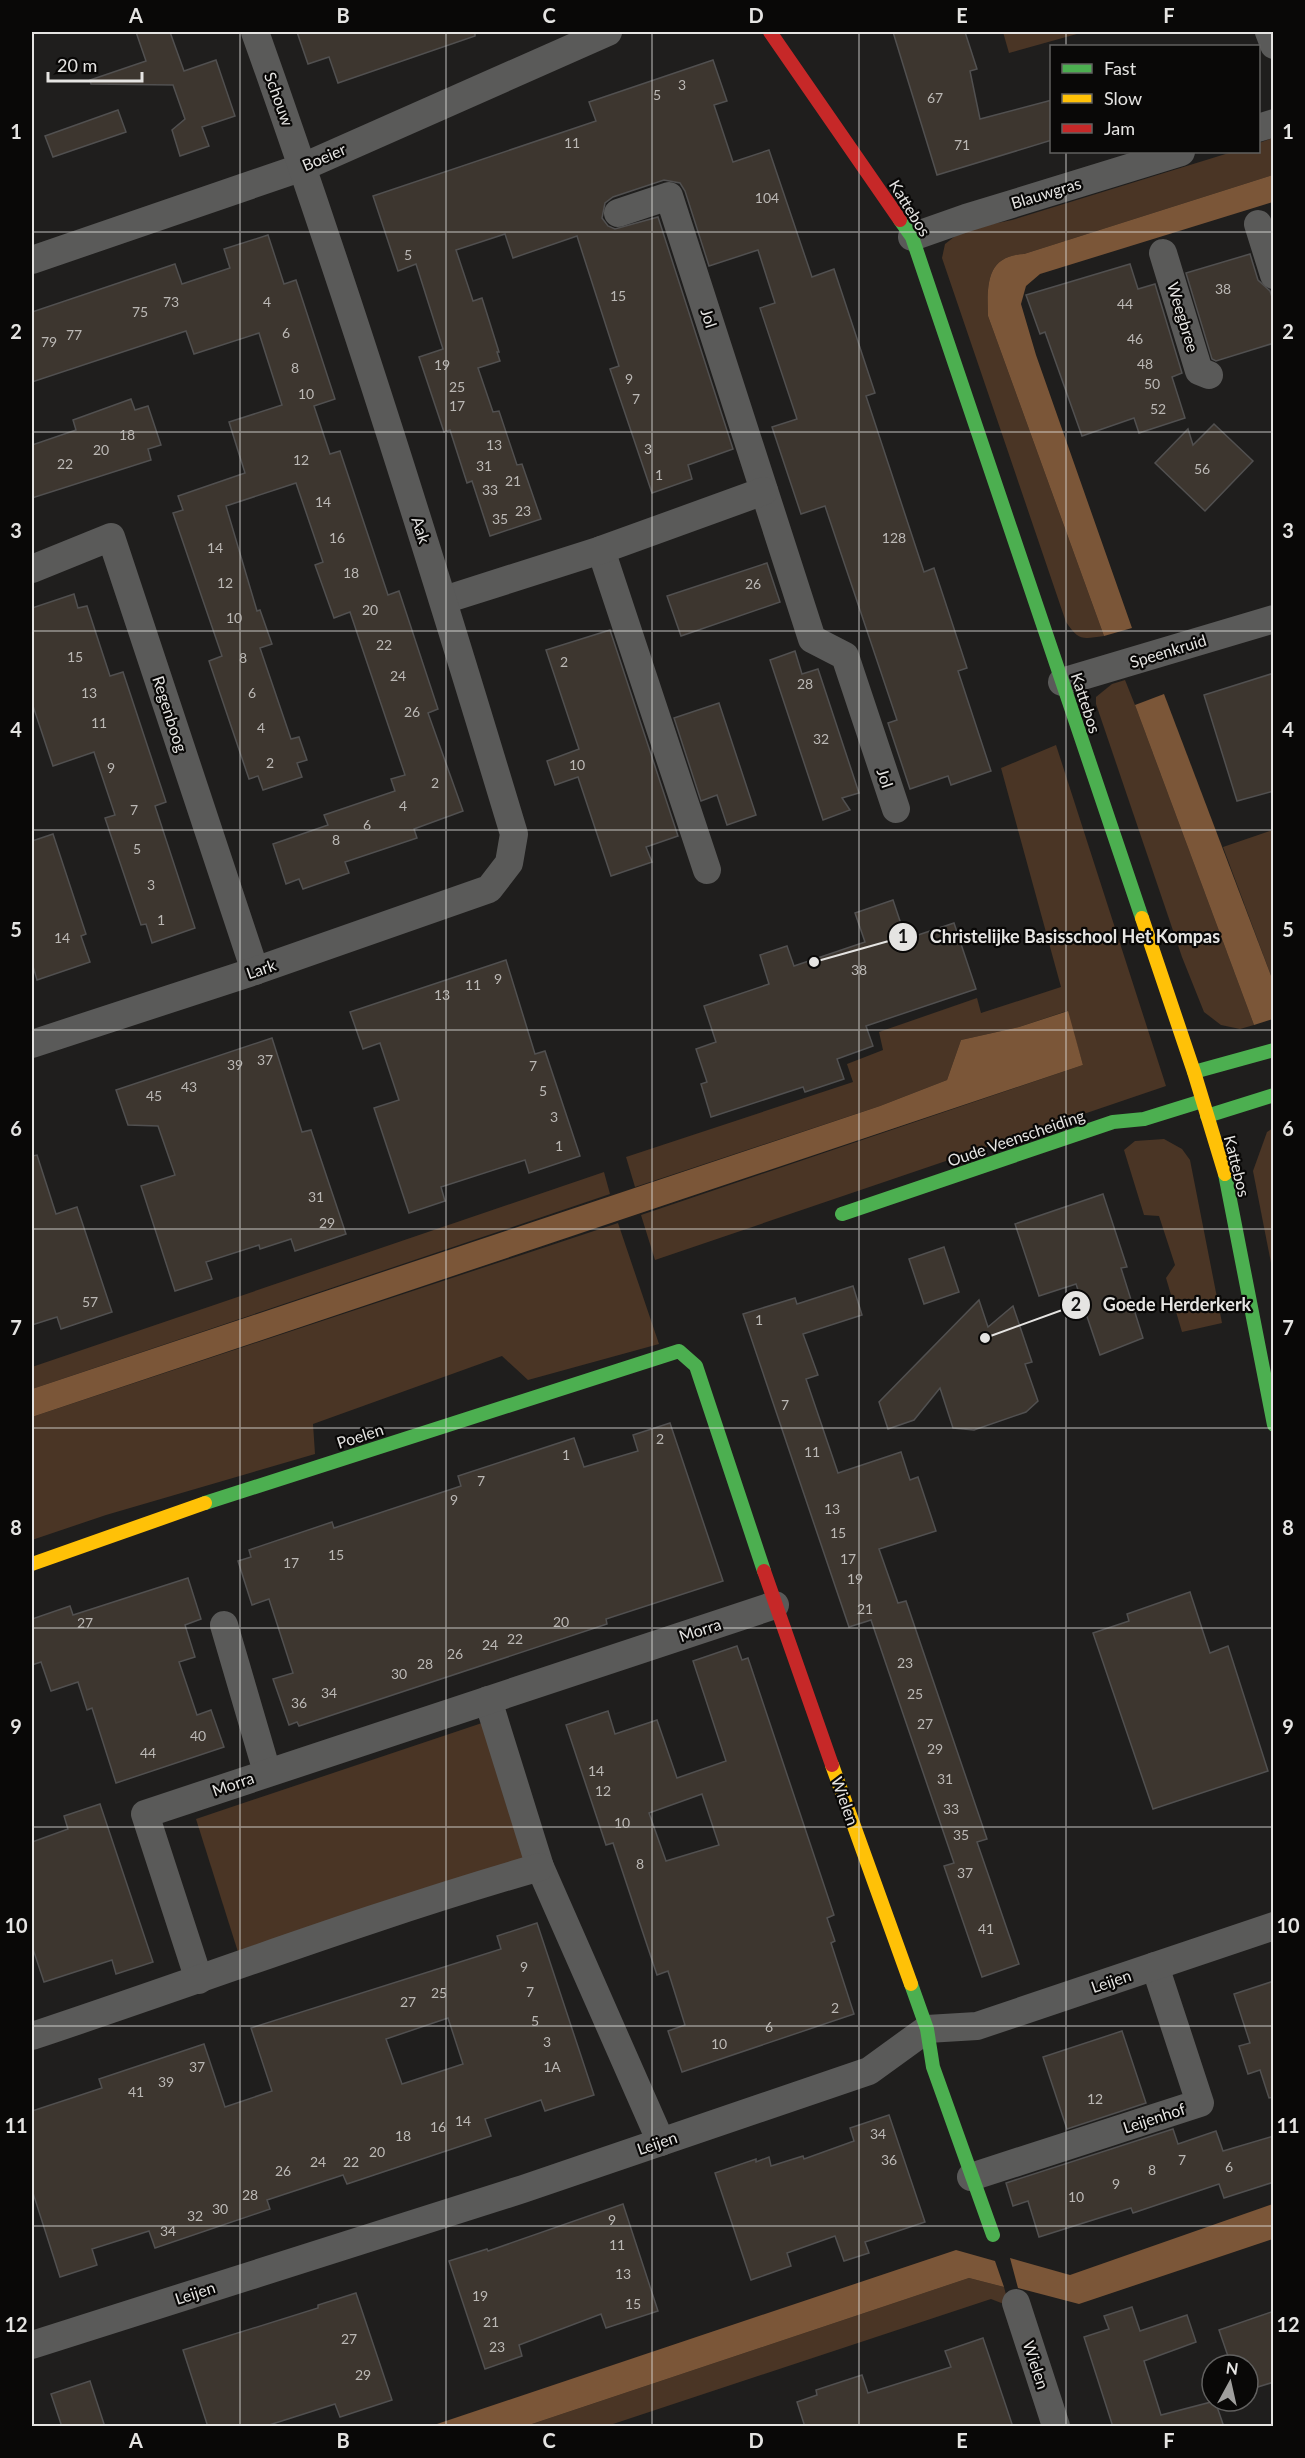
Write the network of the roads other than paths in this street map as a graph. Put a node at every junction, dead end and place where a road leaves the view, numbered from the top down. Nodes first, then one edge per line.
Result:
1 (255, 32) edge
2 (608, 32) edge
3 (770, 32) edge
4 (1269, 32) edge
5 (1274, 45) edge
6 (1178, 153) edge
7 (303, 167) junction
8 (618, 213) dead end
9 (1258, 224) dead end
10 (912, 237) junction
11 (1163, 253) dead end
12 (32, 260) edge
13 (1274, 275) edge
14 (1209, 375) dead end
15 (764, 491) junction
16 (601, 550) junction
17 (32, 568) edge
18 (444, 600) junction
19 (1274, 619) edge
20 (1062, 682) junction
21 (896, 809) dead end
22 (707, 870) dead end
23 (489, 889) joint
24 (255, 971) junction
25 (32, 1044) edge
26 (1274, 1050) edge
27 (1194, 1072) junction
28 (1274, 1095) edge
29 (1202, 1101) junction
30 (1207, 1116) junction
31 (842, 1214) dead end
32 (696, 1366) joint
33 (1274, 1425) edge
34 (32, 1564) edge
35 (775, 1605) junction
36 (224, 1625) dead end
37 (488, 1700) junction
38 (267, 1772) junction
39 (540, 1867) junction
40 (1274, 1926) edge
41 (1155, 1966) junction
42 (199, 1980) junction
43 (927, 2029) junction
44 (32, 2036) edge
45 (660, 2142) junction
46 (971, 2177) junction
47 (993, 2235) dead end
48 (1016, 2303) dead end
49 (32, 2345) edge
50 (1056, 2427) edge

1 - 7 street, Schouw
2 - 7 street, Boeier
3 - 10 street, Kattebos
4 - 5 street
6 - 10 street, Blauwgras
7 - 12 street, Boeier
7 - 18 street, Aak
8 - 15 street, Jol
9 - 13 street
10 - 20 street, Kattebos
11 - 14 street, Weegbree
15 - 16 street
15 - 21 street, Jol
16 - 18 street
16 - 22 street
17 - 24 street, Regenboog
18 - 23 street, Aak
19 - 20 street, Speenkruid
20 - 27 street, Kattebos
23 - 24 street, Lark
24 - 25 street, Lark
26 - 27 street
27 - 29 street, Kattebos
28 - 30 street
29 - 30 street, Kattebos
29 - 31 street, Oude Veenscheiding
30 - 33 street, Kattebos
32 - 34 street, Poelen
32 - 35 street, Wielen
35 - 37 street, Morra
35 - 43 street, Wielen
36 - 38 street
37 - 38 street, Morra
37 - 39 street
38 - 42 street, Morra
39 - 42 street
39 - 45 street
40 - 41 street, Leijen
41 - 43 street, Leijen
41 - 46 street, Leijenhof
42 - 44 street
43 - 45 street, Leijen
43 - 46 street, Wielen
45 - 49 street, Leijen
46 - 47 street, Wielen
48 - 50 street, Wielen

